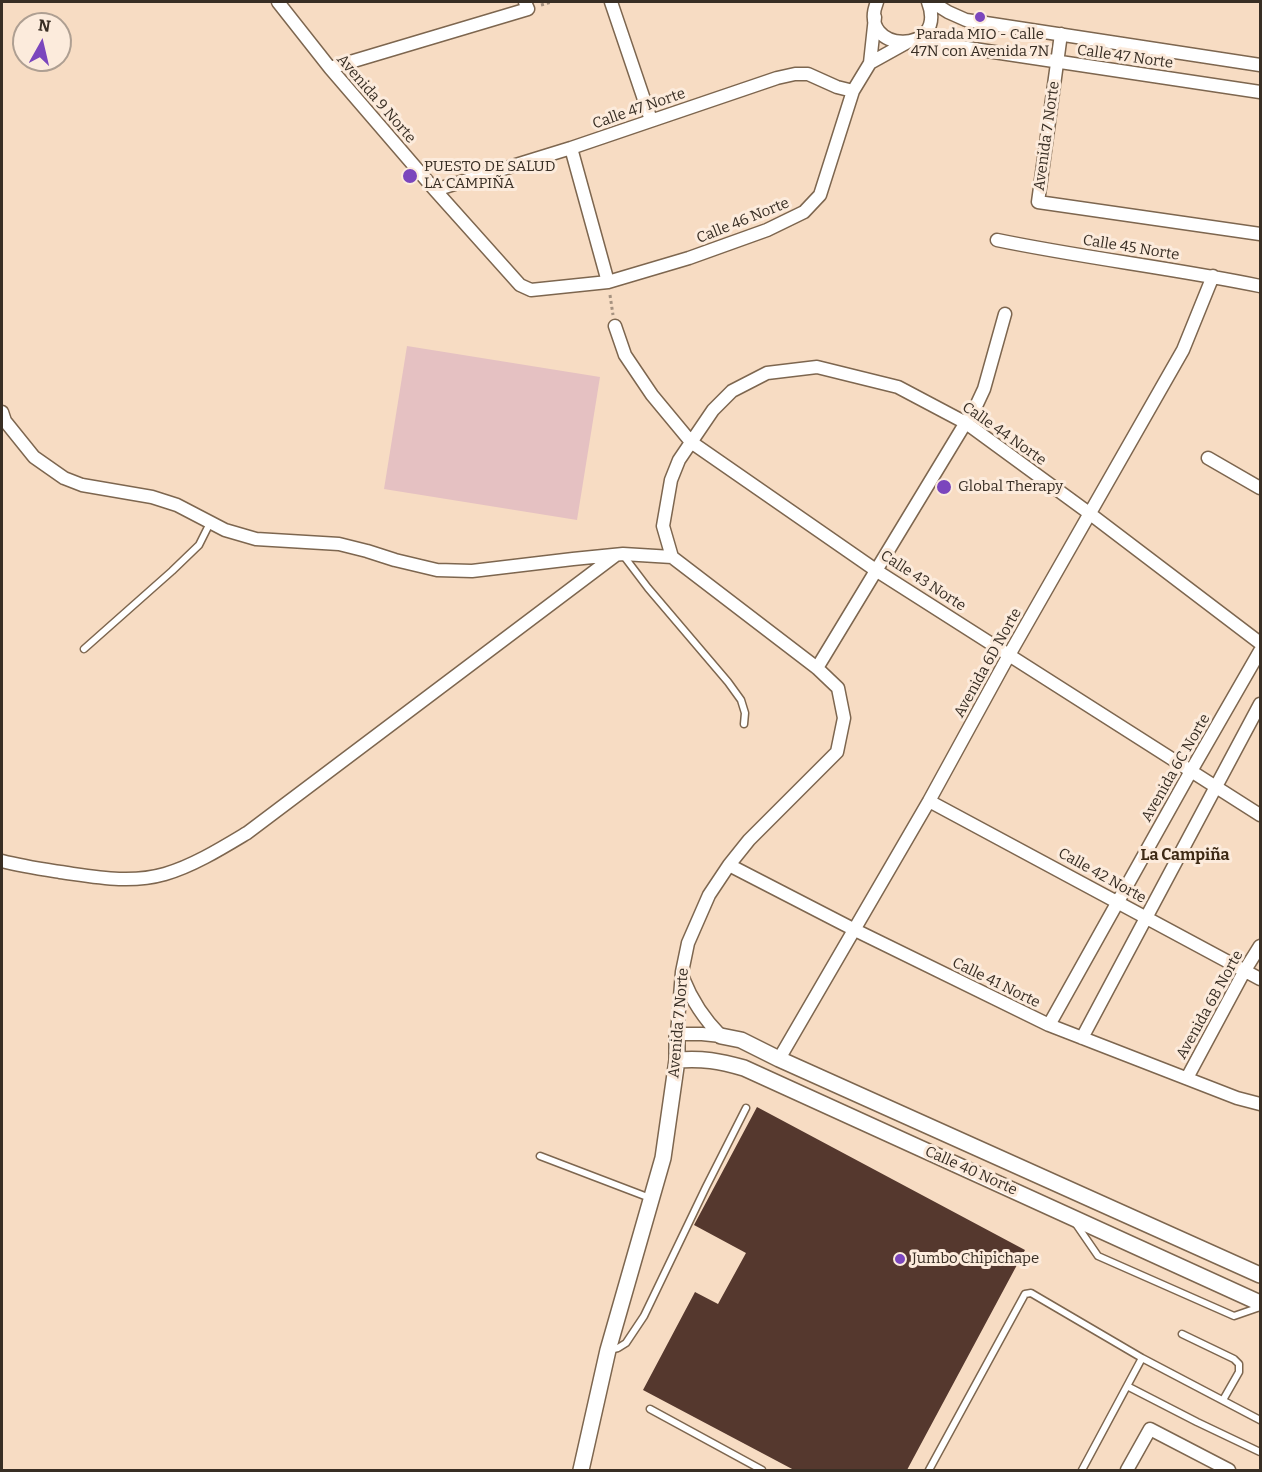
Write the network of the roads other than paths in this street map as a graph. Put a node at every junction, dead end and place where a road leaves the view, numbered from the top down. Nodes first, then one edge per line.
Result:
1 (278, 2) edge
2 (611, 2) edge
3 (930, 2) edge
4 (527, 5) edge
5 (874, 8) edge
6 (1061, 34) junction
7 (910, 41) junction
8 (870, 63) junction
9 (1057, 63) junction
10 (1260, 65) edge
11 (330, 68) junction
12 (853, 91) junction
13 (1260, 92) edge
14 (651, 120) junction
15 (571, 148) junction
16 (435, 190) junction
17 (1260, 234) edge
18 (997, 240) dead end
19 (1213, 276) junction
20 (608, 282) junction
21 (1260, 286) edge
22 (531, 290) joint
23 (1005, 314) dead end
24 (615, 326) road end
25 (2, 412) edge
26 (966, 423) junction
27 (691, 441) junction
28 (1208, 458) dead end
29 (1260, 488) edge
30 (1089, 513) junction
31 (211, 522) junction
32 (620, 555) junction
33 (672, 557) junction
34 (877, 571) junction
35 (1260, 644) edge
36 (84, 649) dead end
37 (1260, 651) edge
38 (1009, 655) junction
39 (818, 668) junction
40 (1260, 704) edge
41 (744, 724) dead end
42 (1191, 771) junction
43 (1216, 786) junction
44 (929, 801) junction
45 (1260, 815) edge
46 (2, 861) edge
47 (729, 866) junction
48 (1119, 902) junction
49 (1146, 918) junction
50 (855, 930) junction
51 (1260, 946) edge
52 (1245, 970) junction
53 (682, 972) junction
54 (1260, 979) edge
55 (1048, 1025) junction
56 (677, 1034) junction
57 (721, 1036) junction
58 (1082, 1038) junction
59 (779, 1059) junction
60 (677, 1060) junction
61 (1187, 1078) junction
62 (1260, 1104) edge
63 (746, 1108) dead end
64 (540, 1156) dead end
65 (651, 1198) junction
66 (1071, 1216) junction
67 (1260, 1275) edge
68 (1260, 1304) edge
69 (1182, 1334) dead end
70 (608, 1350) junction
71 (1142, 1358) junction
72 (1127, 1386) junction
73 (1223, 1400) junction
74 (650, 1409) dead end
75 (1260, 1420) edge
76 (1260, 1452) edge
77 (581, 1470) edge
78 (762, 1470) edge
79 (929, 1470) edge
80 (1082, 1470) edge
81 (1127, 1470) edge
82 (1228, 1470) edge

1 - 11 street, Avenida 9 Norte
2 - 14 street
3 - 6 street, Calle 47 Norte
3 - 7 street
4 - 11 street
5 - 7 street, Calle 47 Norte
5 - 8 street, Calle 46 Norte
6 - 9 street, Avenida 7 Norte
6 - 10 street, Calle 47 Norte
7 - 8 street, Calle 46 Norte
7 - 9 street, Calle 47 Norte
8 - 12 street, Calle 46 Norte
9 - 13 street, Calle 47 Norte
9 - 17 street, Avenida 7 Norte
11 - 16 street, Avenida 9 Norte
12 - 14 street, Calle 47 Norte
12 - 20 street, Calle 46 Norte
14 - 15 street, Calle 47 Norte
15 - 16 street, Calle 47 Norte
15 - 20 street
16 - 22 street, Avenida 9 Norte
18 - 19 street, Calle 45 Norte
19 - 21 street, Calle 45 Norte
19 - 30 street, Avenida 6D Norte
20 - 22 street, Calle 46 Norte
23 - 26 street
24 - 27 street, Calle 43 Norte
25 - 31 street
26 - 27 street, Calle 44 Norte
26 - 30 street, Calle 44 Norte
26 - 34 street
27 - 33 street, Calle 44 Norte
27 - 34 street, Calle 43 Norte
28 - 29 street
30 - 35 street, Calle 44 Norte
30 - 38 street, Avenida 6D Norte
31 - 32 street
31 - 36 lane
32 - 33 street
32 - 41 lane
32 - 46 street
33 - 39 street, Avenida 7 Norte
34 - 38 street, Calle 43 Norte
34 - 39 street
37 - 42 street, Avenida 6C Norte
38 - 42 street, Calle 43 Norte
38 - 44 street, Avenida 6D Norte
39 - 47 street, Avenida 7 Norte
40 - 43 street
42 - 43 street, Calle 43 Norte
42 - 48 street, Avenida 6C Norte
43 - 45 street, Calle 43 Norte
43 - 49 street
44 - 48 street, Calle 42 Norte
44 - 50 street, Avenida 6D Norte
47 - 50 street, Calle 41 Norte
47 - 53 street, Avenida 7 Norte
48 - 49 street, Calle 42 Norte
48 - 55 street, Avenida 6C Norte
49 - 52 street, Calle 42 Norte
49 - 58 street
50 - 55 street, Calle 41 Norte
50 - 59 street, Avenida 6D Norte
51 - 52 street, Avenida 6B Norte
52 - 54 street, Calle 42 Norte
52 - 61 street, Avenida 6B Norte
53 - 56 street, Avenida 7 Norte
53 - 57 street
55 - 58 street, Calle 41 Norte
56 - 57 street, Calle 40 Norte
56 - 60 street, Avenida 7 Norte
57 - 59 street, Calle 40 Norte
58 - 61 street, Calle 41 Norte
59 - 67 street, Calle 40 Norte
60 - 65 street, Avenida 7 Norte
60 - 66 street, Calle 40 Norte
61 - 62 street, Calle 41 Norte
63 - 70 lane
64 - 65 lane
65 - 70 street, Avenida 7 Norte
66 - 68 street, Calle 40 Norte
66 - 68 lane
69 - 73 lane
70 - 77 street, Avenida 7 Norte
71 - 72 lane
71 - 73 lane
71 - 79 lane
72 - 76 lane
72 - 80 lane
73 - 75 lane
74 - 78 lane
81 - 82 street

